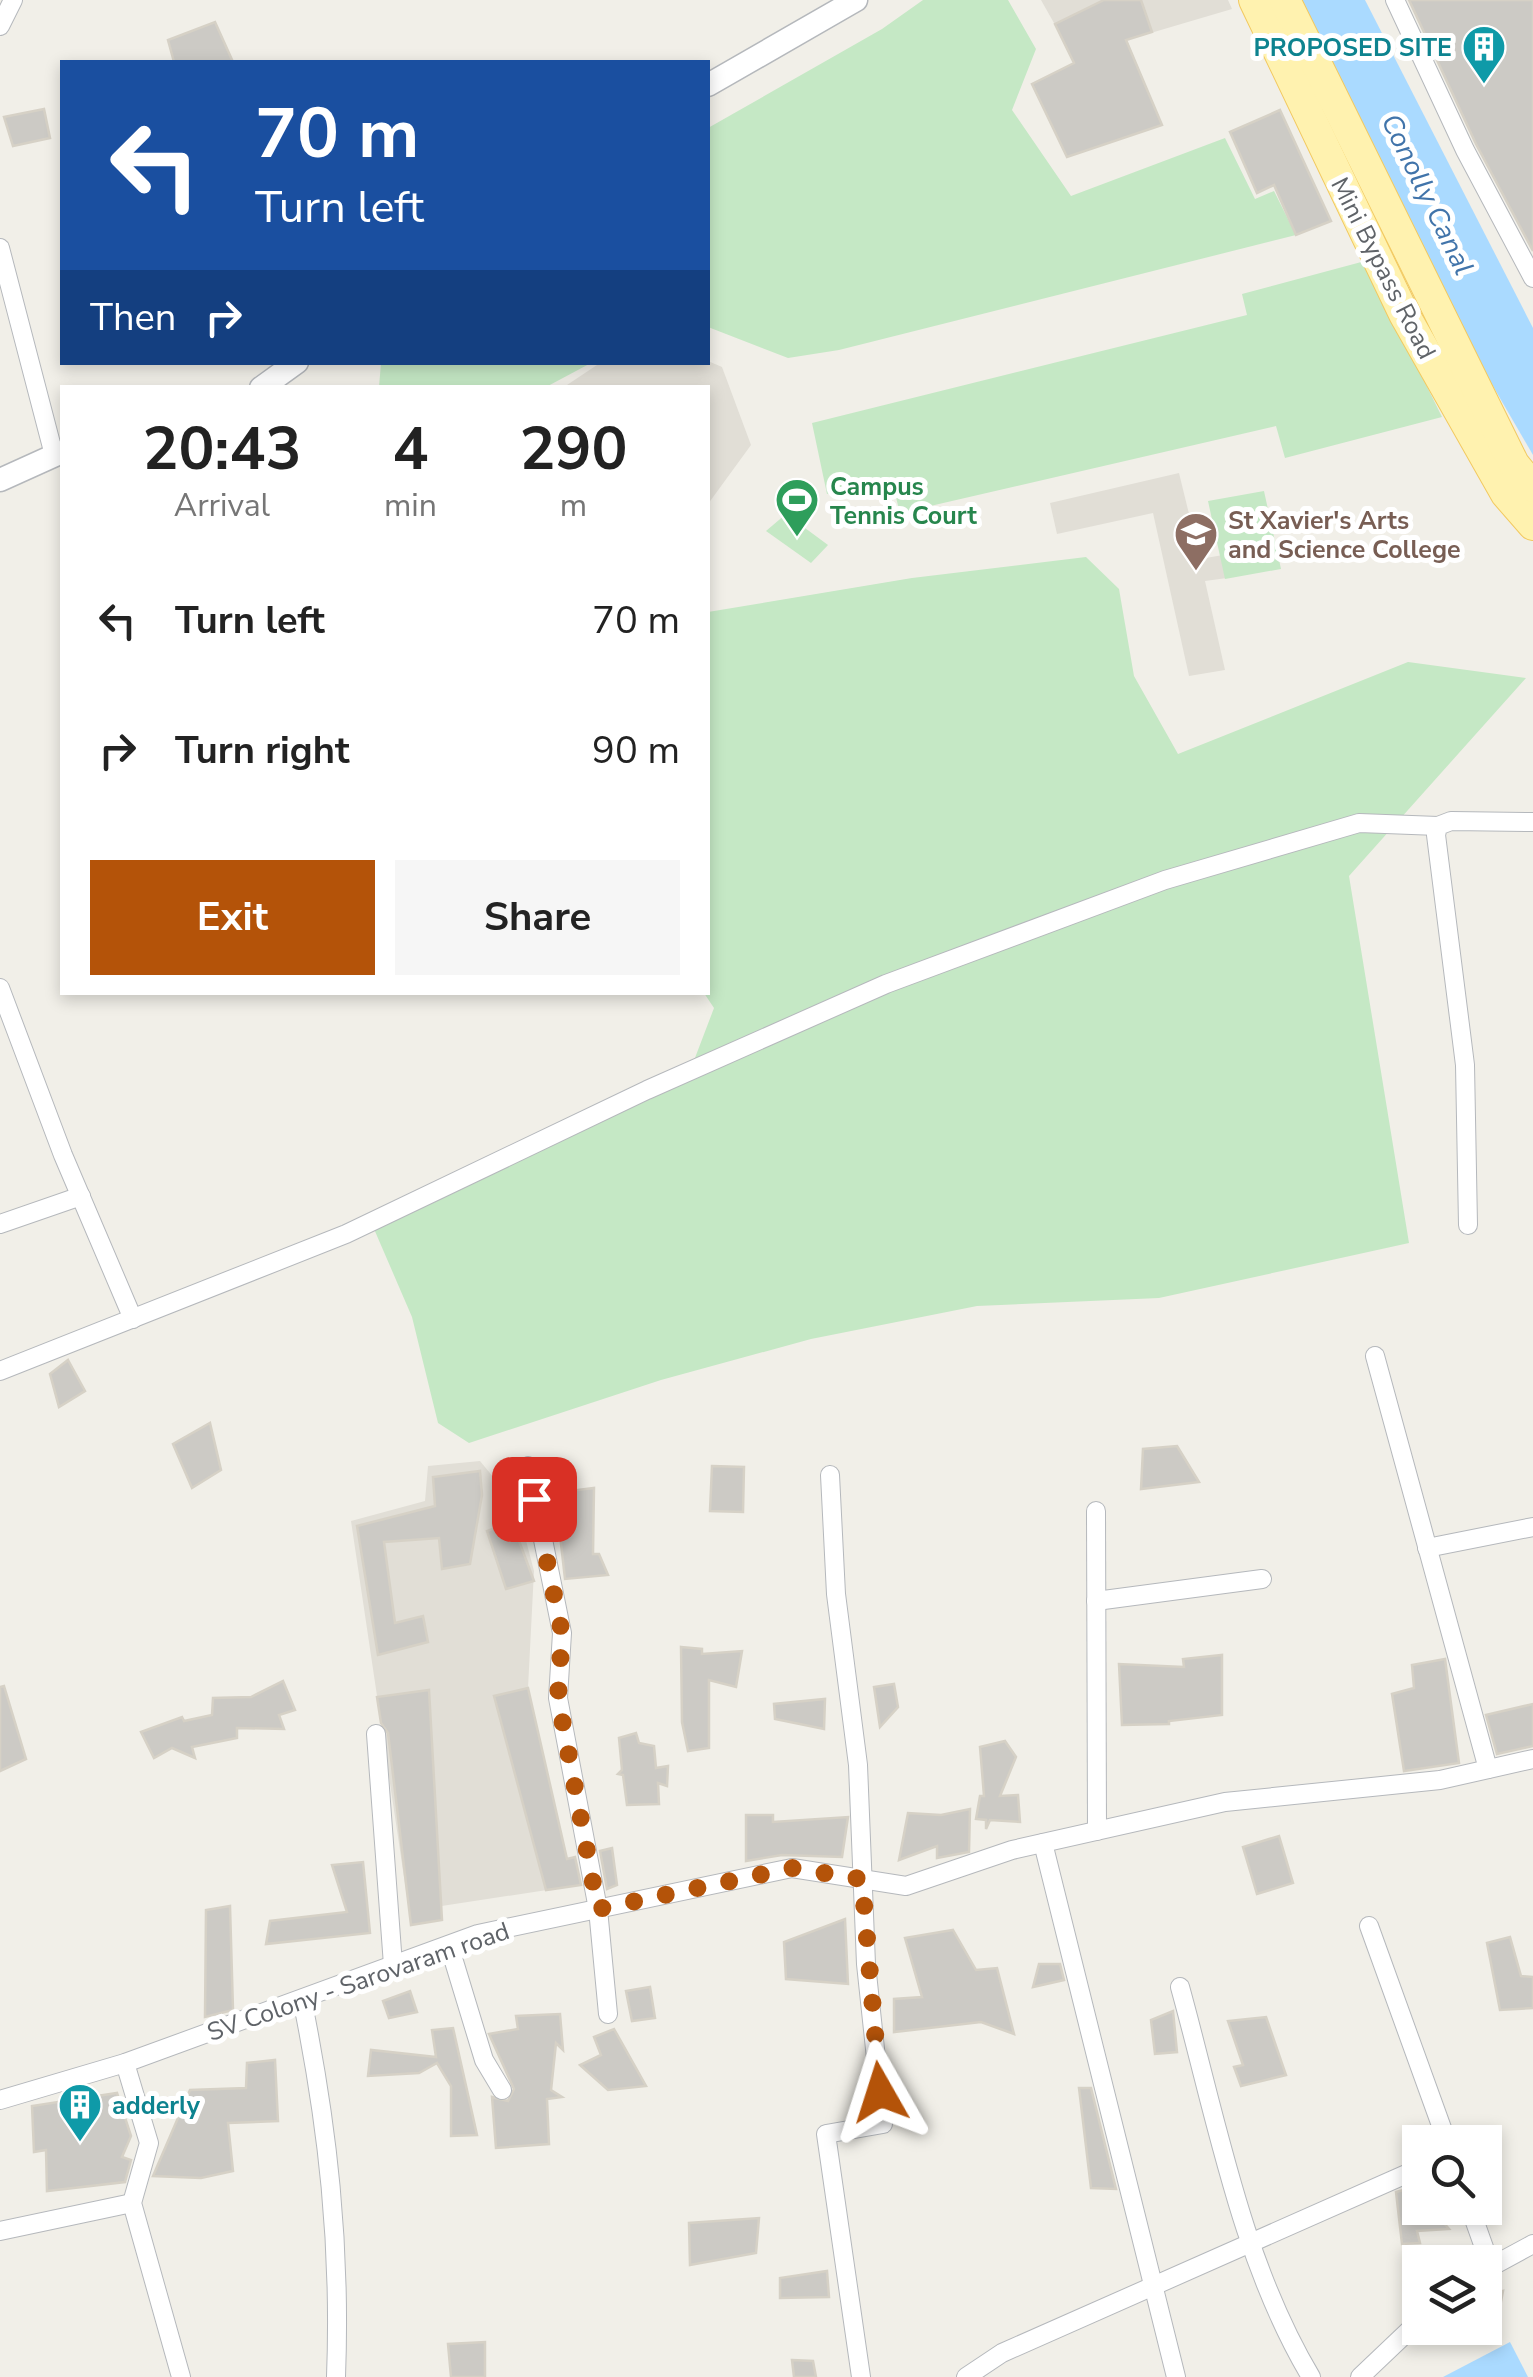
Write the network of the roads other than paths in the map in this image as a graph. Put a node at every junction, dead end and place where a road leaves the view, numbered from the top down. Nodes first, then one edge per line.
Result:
1 (12, 0) edge
2 (855, 0) edge
3 (1254, 0) edge
4 (1285, 0) edge
5 (1395, 0) edge
6 (0, 26) edge
7 (710, 84) edge
8 (0, 248) edge
9 (1533, 278) edge
10 (293, 365) edge
11 (264, 385) edge
12 (58, 454) edge
13 (0, 480) edge
14 (1533, 487) edge
15 (1533, 525) edge
16 (1533, 822) edge
17 (1438, 826) junction
18 (0, 988) edge
19 (8, 1038) edge
20 (80, 1196) junction
21 (0, 1224) edge
22 (1468, 1225) dead end
23 (133, 1319) junction
24 (1376, 1356) dead end
25 (0, 1372) edge
26 (528, 1466) dead end
27 (830, 1475) dead end
28 (1096, 1512) dead end
29 (1533, 1527) edge
30 (1428, 1548) junction
31 (1262, 1579) dead end
32 (1096, 1600) junction
33 (376, 1734) dead end
34 (1533, 1760) edge
35 (1488, 1769) junction
36 (1097, 1831) junction
37 (1044, 1843) junction
38 (862, 1879) junction
39 (598, 1909) junction
40 (1369, 1926) dead end
41 (448, 1944) junction
42 (393, 1966) junction
43 (1180, 1987) dead end
44 (302, 1999) junction
45 (608, 2014) dead end
46 (125, 2063) junction
47 (502, 2090) dead end
48 (0, 2100) edge
49 (1440, 2125) edge
50 (1402, 2176) edge
51 (132, 2204) junction
52 (0, 2231) edge
53 (1250, 2241) junction
54 (1533, 2244) edge
55 (1502, 2261) edge
56 (1152, 2285) junction
57 (1402, 2337) edge
58 (180, 2377) edge
59 (336, 2377) edge
60 (861, 2377) edge
61 (966, 2377) edge
62 (1176, 2377) edge
63 (1311, 2377) edge
64 (1360, 2377) edge

1 - 6 street
2 - 7 street
3 - 15 main road, Mini Bypass Road
4 - 14 main road, Mini Bypass Road
5 - 9 street
8 - 12 street
10 - 11 street
12 - 13 street
16 - 17 street
17 - 22 street
17 - 23 street
18 - 19 street
19 - 20 street
20 - 21 street
20 - 23 street
23 - 25 street
24 - 30 street
26 - 39 street
27 - 38 street
28 - 32 street
29 - 30 street
30 - 35 street
31 - 32 street
32 - 36 street
33 - 42 street
34 - 35 street, SV Colony - Sarovaram road
35 - 36 street, SV Colony - Sarovaram road
36 - 37 street, SV Colony - Sarovaram road
37 - 38 street, SV Colony - Sarovaram road
37 - 56 street
38 - 39 street, SV Colony - Sarovaram road
38 - 60 street
39 - 41 street, SV Colony - Sarovaram road
39 - 45 street
40 - 49 street
41 - 42 street, SV Colony - Sarovaram road
41 - 47 street
42 - 44 street, SV Colony - Sarovaram road
43 - 53 street
44 - 46 street, SV Colony - Sarovaram road
44 - 59 street
46 - 48 street, SV Colony - Sarovaram road
46 - 51 street
50 - 53 street
51 - 52 street
51 - 58 street
53 - 56 street
53 - 63 street
54 - 55 street
56 - 61 street
56 - 62 street
57 - 64 street

